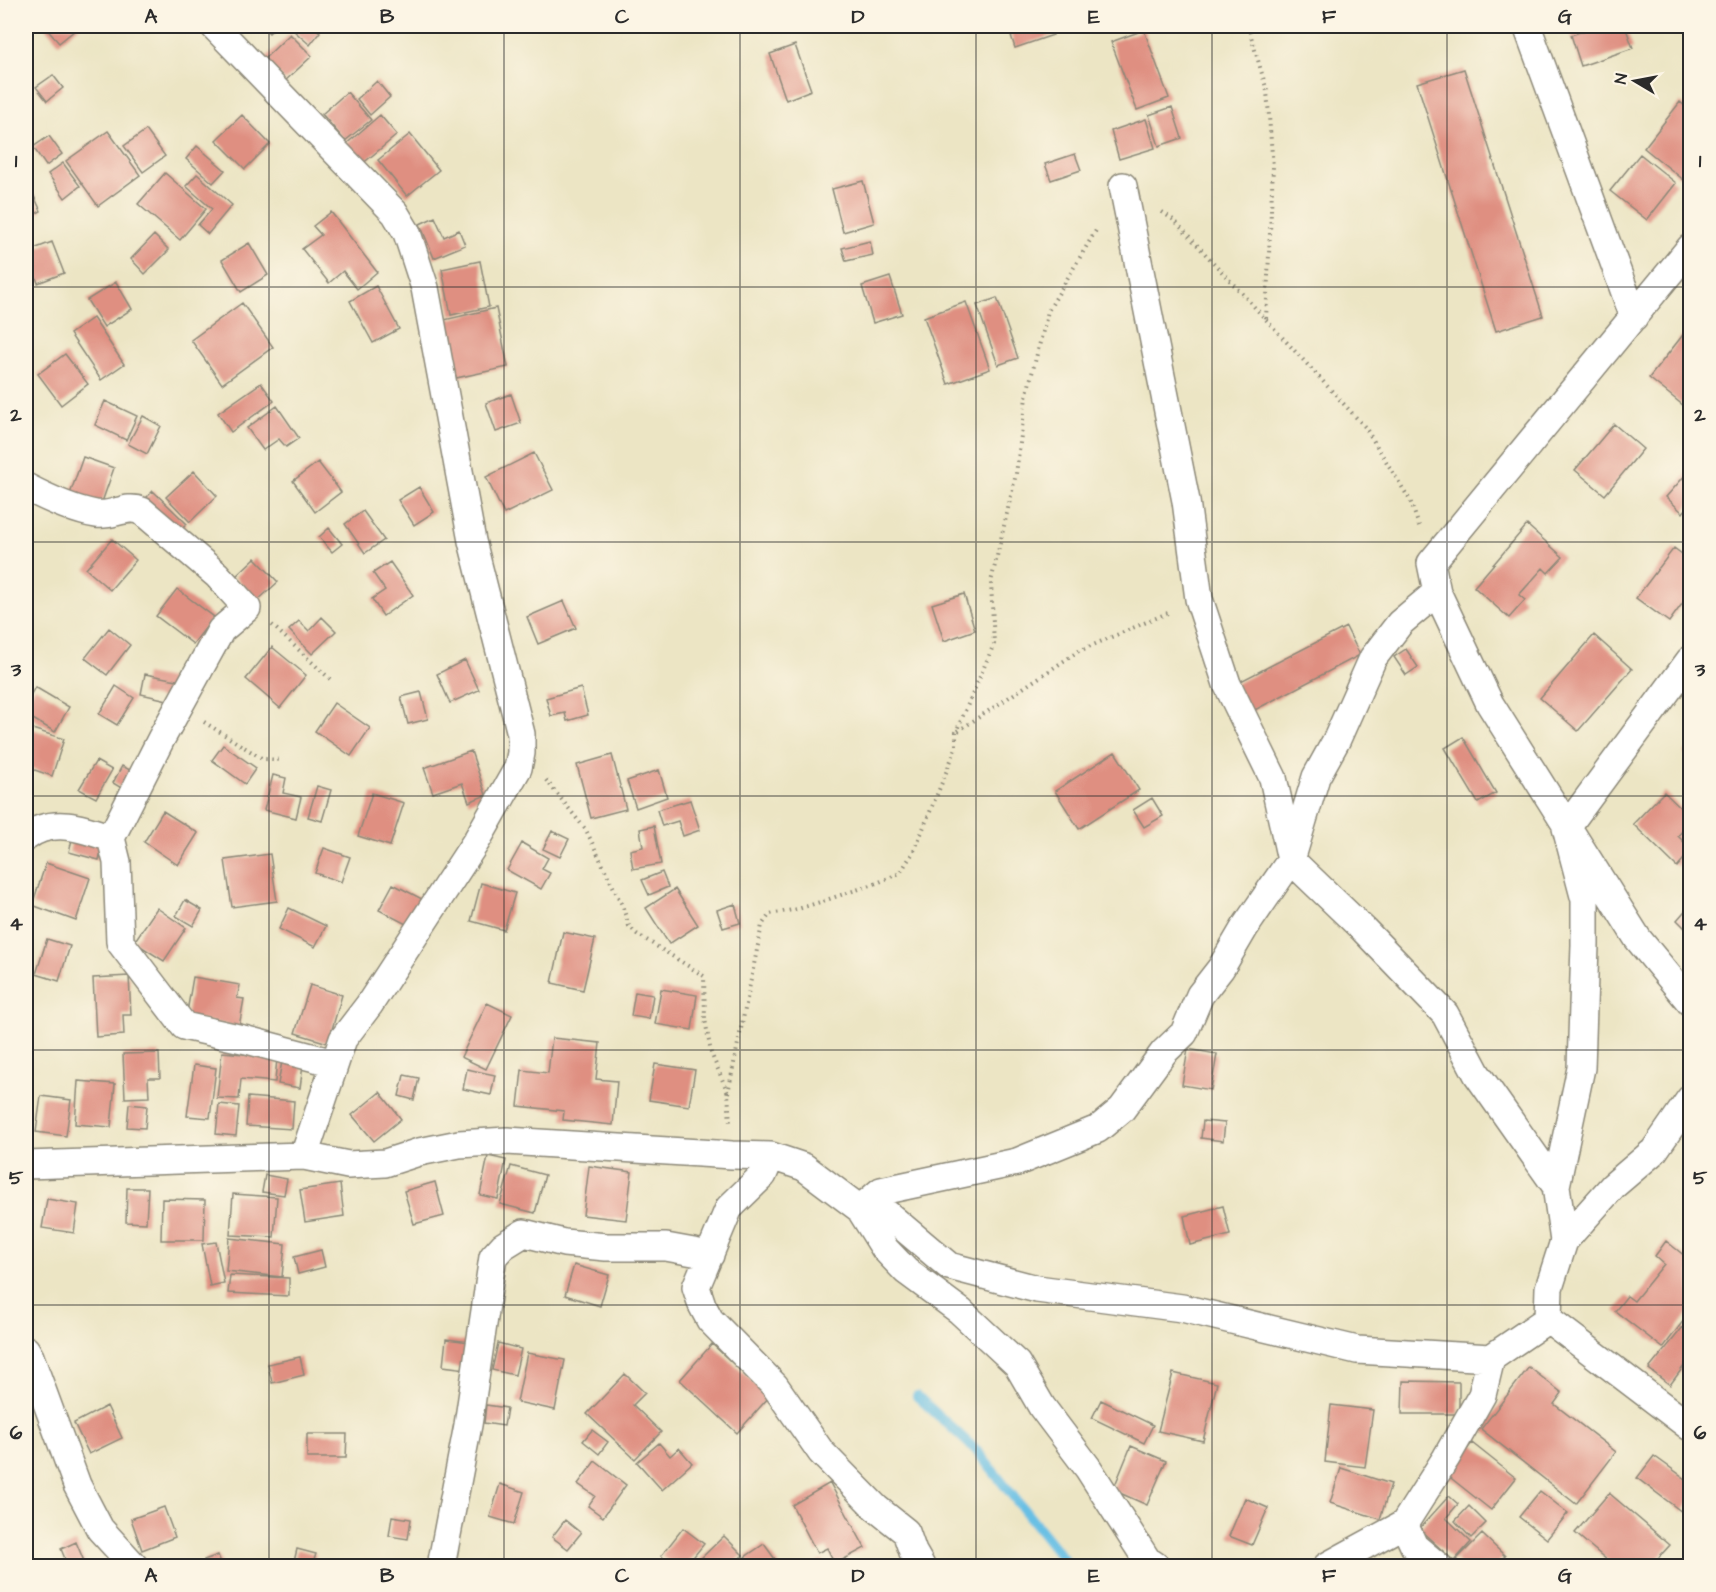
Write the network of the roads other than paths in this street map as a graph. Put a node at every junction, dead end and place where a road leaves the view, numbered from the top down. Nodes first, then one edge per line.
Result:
1 (214, 26) edge
2 (1527, 26) edge
3 (1123, 186) road end
4 (1690, 248) edge
5 (1634, 317) junction
6 (26, 487) edge
7 (1437, 592) junction
8 (1690, 660) edge
9 (1566, 828) junction
10 (26, 837) edge
11 (111, 838) junction
12 (1291, 860) junction
13 (1690, 1002) edge
14 (334, 1064) junction
15 (1690, 1099) edge
16 (304, 1156) junction
17 (771, 1156) junction
18 (26, 1165) edge
19 (1556, 1186) junction
20 (860, 1209) junction
21 (1564, 1241) junction
22 (710, 1255) junction
23 (1548, 1319) junction
24 (26, 1350) edge
25 (1491, 1358) junction
26 (1690, 1427) edge
27 (1404, 1524) junction
28 (1149, 1564) edge
29 (134, 1566) edge
30 (441, 1566) edge
31 (921, 1566) edge
32 (1327, 1566) edge
33 (1438, 1566) edge

1 - 14 street
2 - 5 street
3 - 12 street
4 - 5 street
5 - 7 street
6 - 11 street
7 - 9 street
7 - 12 street
8 - 9 street
9 - 13 street
9 - 19 street
10 - 11 street
11 - 14 street
12 - 19 street
12 - 20 street
14 - 16 street
15 - 21 street
16 - 17 street
16 - 18 street
17 - 20 street
17 - 22 street
19 - 21 street
20 - 25 street
20 - 28 street
21 - 23 street
22 - 30 street
22 - 31 street
23 - 25 street
23 - 26 street
24 - 29 street
25 - 27 street
27 - 32 street
27 - 33 street

